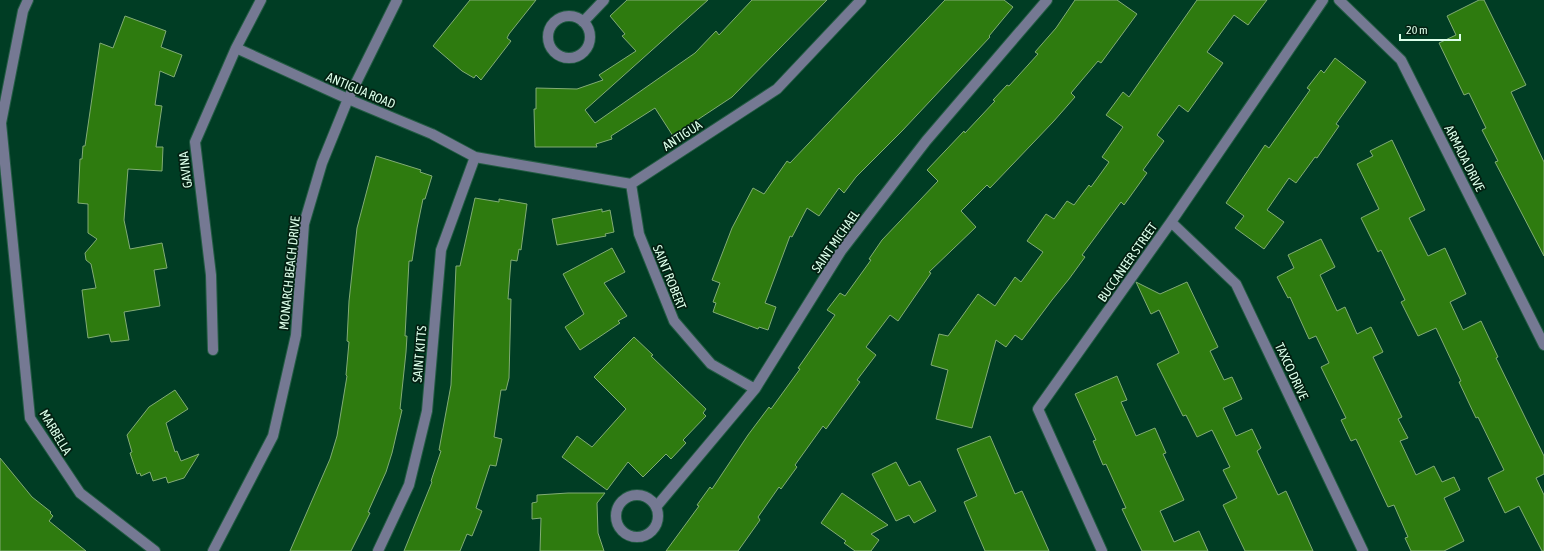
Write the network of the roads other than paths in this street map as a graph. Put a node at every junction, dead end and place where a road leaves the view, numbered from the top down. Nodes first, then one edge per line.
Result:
1 (28, 0) edge
2 (261, 0) edge
3 (397, 0) edge
4 (604, 0) edge
5 (860, 0) edge
6 (1047, 0) edge
7 (1323, 0) edge
8 (1339, 0) edge
9 (583, 22) junction
10 (236, 48) junction
11 (348, 99) junction
12 (475, 157) junction
13 (631, 184) junction
14 (1171, 222) junction
15 (1544, 345) edge
16 (213, 350) dead end
17 (755, 389) junction
18 (656, 507) junction
19 (155, 551) edge
20 (213, 551) edge
21 (378, 551) edge
22 (1102, 551) edge
23 (1363, 551) edge

1 - 19 street, MARBELLA
2 - 10 street, GAVINA
3 - 11 street, MONARCH BEACH DRIVE
4 - 9 street
5 - 13 street, ANTIGUA
6 - 17 street, SAINT MICHAEL
7 - 14 street, BUCCANEER STREET
8 - 15 street, ARMADA DRIVE
9 - 9 street
10 - 11 street, ANTIGUA ROAD
10 - 16 street, GAVINA
11 - 12 street, ANTIGUA ROAD
11 - 20 street, MONARCH BEACH DRIVE
12 - 13 street
12 - 21 street, SAINT KITTS
13 - 17 street, SAINT ROBERT
14 - 22 street, BUCCANEER STREET
14 - 23 street, TAXCO DRIVE
17 - 18 street, SAINT MICHAEL
18 - 18 street

